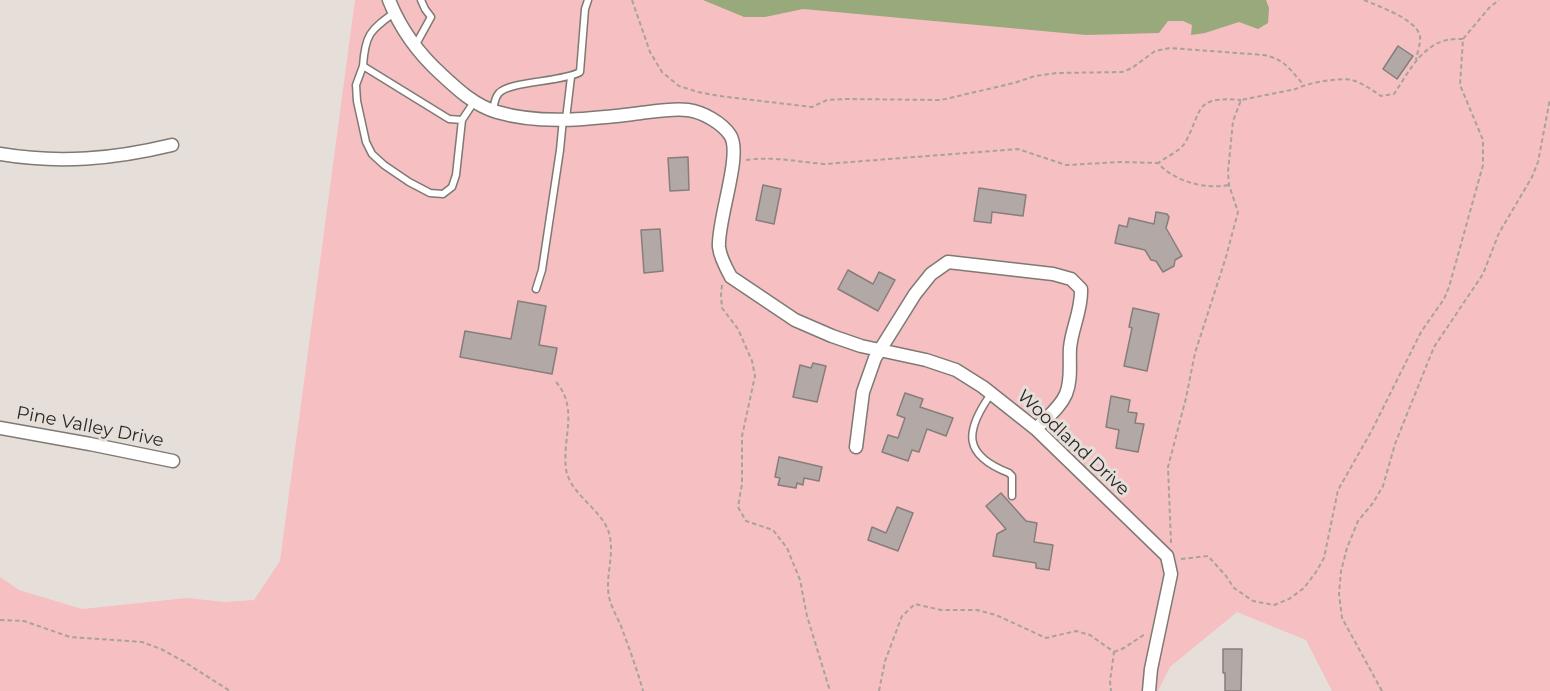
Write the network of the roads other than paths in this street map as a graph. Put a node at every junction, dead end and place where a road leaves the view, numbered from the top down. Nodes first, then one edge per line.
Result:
1 (388, 0) edge
2 (421, 0) edge
3 (588, 0) edge
4 (394, 13) junction
5 (415, 46) junction
6 (363, 66) junction
7 (571, 77) junction
8 (474, 102) junction
9 (493, 111) junction
10 (565, 119) junction
11 (462, 120) junction
12 (172, 145) dead end
13 (0, 154) edge
14 (536, 289) dead end
15 (880, 350) junction
16 (992, 394) junction
17 (0, 428) edge
18 (1036, 429) junction
19 (856, 447) dead end
20 (173, 461) dead end
21 (1012, 496) dead end
22 (1149, 691) edge

1 - 4 street
2 - 5 lane
3 - 7 lane
4 - 5 street
4 - 6 lane
5 - 8 street
6 - 11 lane
6 - 11 lane
7 - 9 lane
7 - 10 lane
8 - 9 street
8 - 11 lane
9 - 10 street
10 - 14 lane
10 - 15 street, Woodland Drive
12 - 13 street
15 - 16 street, Woodland Drive
15 - 18 street
15 - 19 street
16 - 18 street, Woodland Drive
16 - 21 lane
17 - 20 street, Pine Valley Drive
18 - 22 street, Woodland Drive

